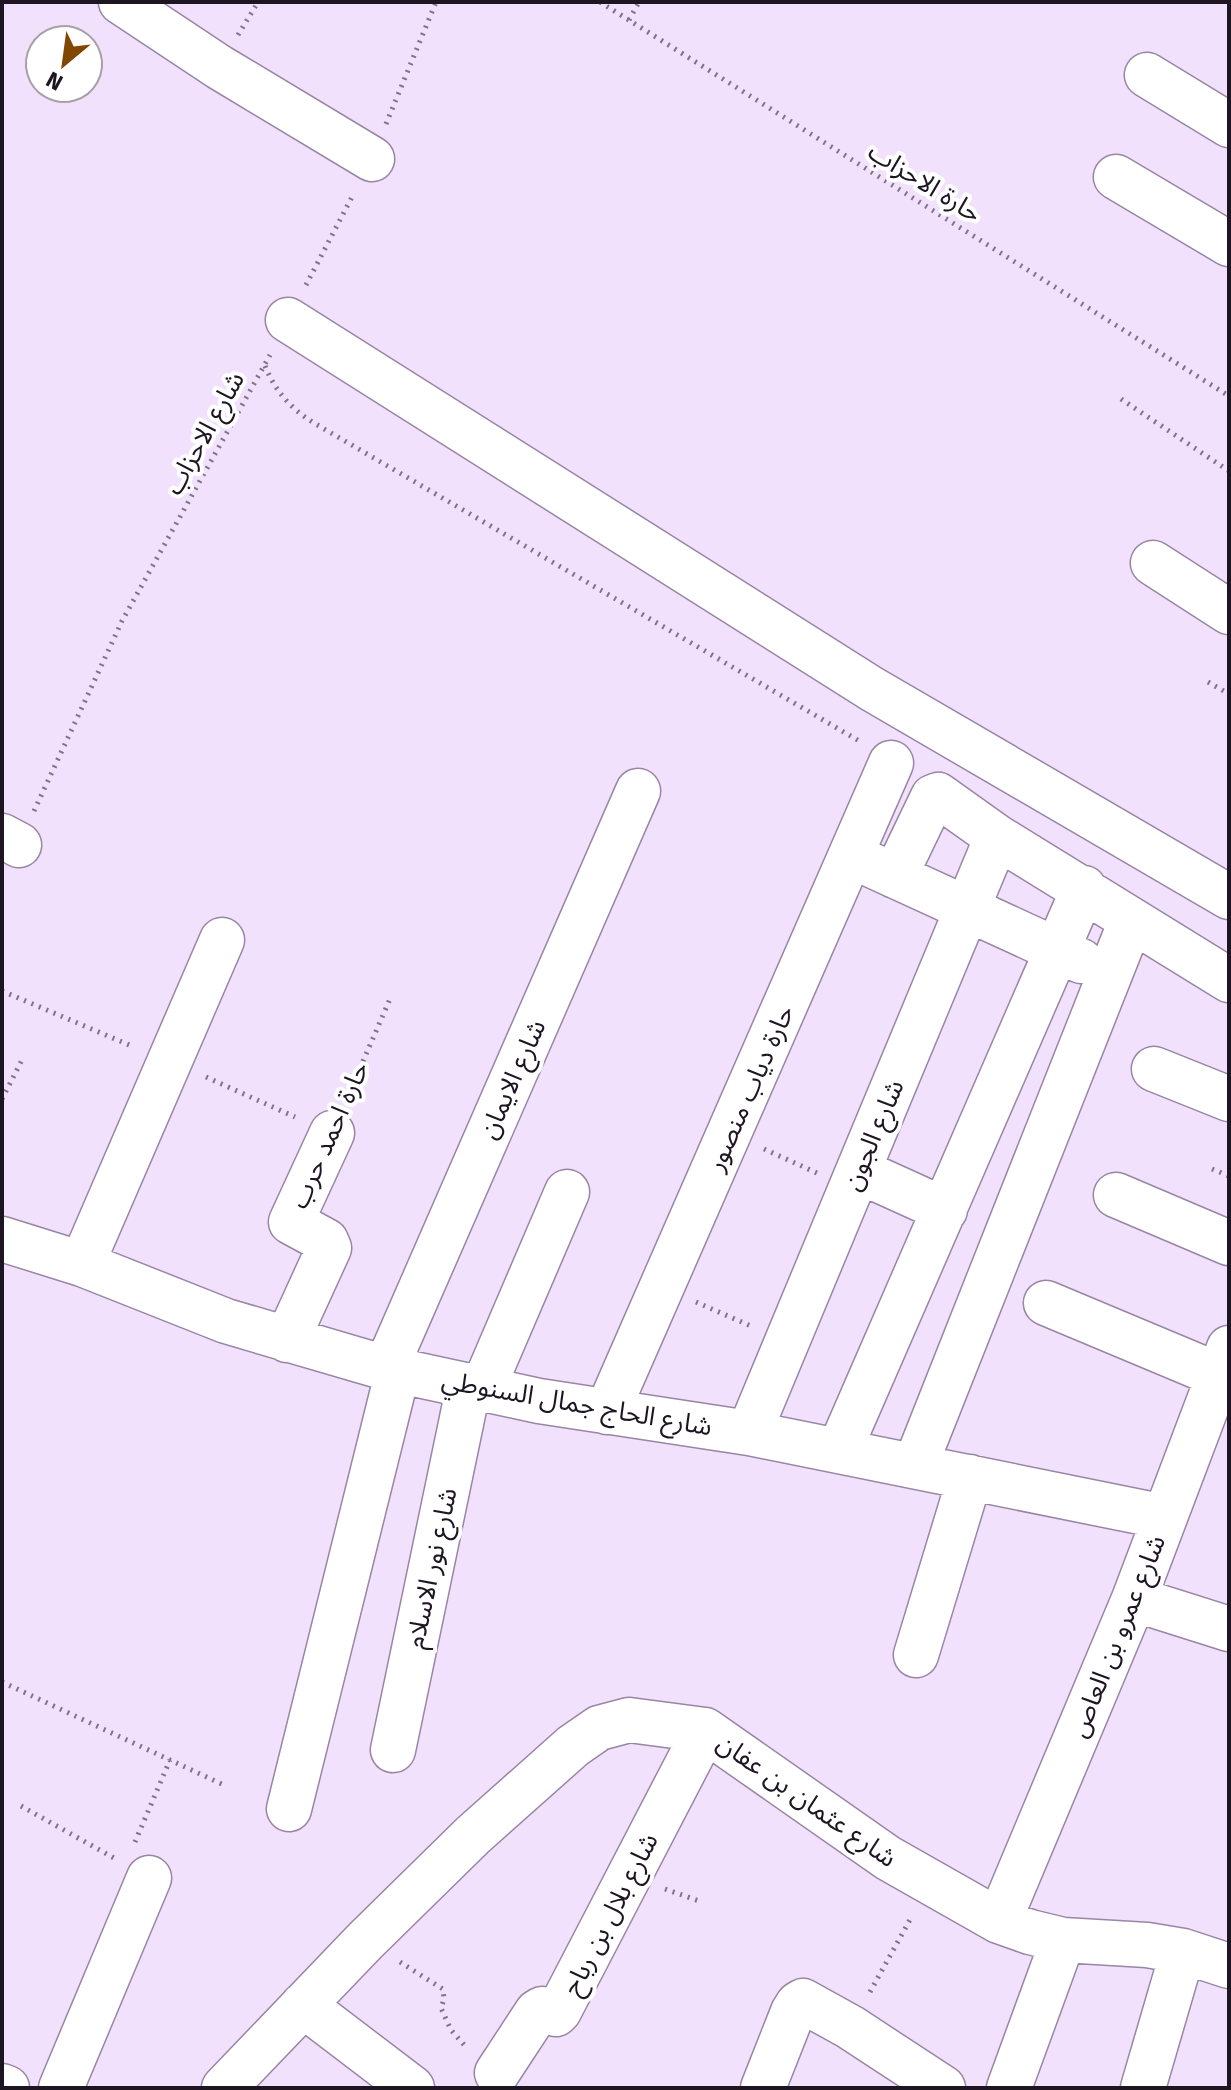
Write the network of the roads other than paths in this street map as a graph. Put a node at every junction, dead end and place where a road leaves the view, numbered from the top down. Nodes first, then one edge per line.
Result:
1 (121, 2) edge
2 (1147, 75) dead end
3 (1229, 125) edge
4 (372, 159) road end
5 (1116, 177) dead end
6 (1229, 244) edge
7 (288, 320) road end
8 (1153, 563) dead end
9 (1229, 612) edge
10 (891, 763) road end
11 (638, 791) dead end
12 (997, 837) junction
13 (852, 857) junction
14 (895, 876) junction
15 (1084, 888) junction
16 (1229, 897) edge
17 (967, 910) junction
18 (1131, 921) junction
19 (222, 940) dead end
20 (1056, 950) junction
21 (1109, 972) junction
22 (1229, 980) edge
23 (1154, 1069) dead end
24 (1229, 1099) edge
25 (332, 1133) road end
26 (855, 1180) junction
27 (567, 1192) dead end
28 (1116, 1195) dead end
29 (945, 1210) junction
30 (2, 1239) edge
31 (1229, 1243) edge
32 (82, 1264) junction
33 (1046, 1303) dead end
34 (287, 1340) junction
35 (392, 1369) junction
36 (1222, 1380) edge
37 (476, 1387) junction
38 (607, 1412) junction
39 (749, 1433) junction
40 (839, 1451) junction
41 (915, 1466) junction
42 (970, 1477) junction
43 (1165, 1517) junction
44 (1134, 1599) junction
45 (1229, 1629) edge
46 (916, 1655) dead end
47 (705, 1730) junction
48 (393, 1750) dead end
49 (289, 1809) dead end
50 (138, 1871) road end
51 (999, 1921) junction
52 (1063, 1940) junction
53 (1183, 1951) junction
54 (1229, 1966) edge
55 (303, 2005) junction
56 (497, 2073) road end
57 (61, 2088) edge
58 (224, 2088) edge
59 (412, 2088) edge
60 (763, 2088) edge
61 (943, 2088) edge
62 (1009, 2088) edge
63 (1143, 2088) edge

1 - 4 street
2 - 3 street
5 - 6 street
7 - 16 street
8 - 9 street
10 - 13 street, حارة دياب منصور
11 - 35 street, شارع الايمان
12 - 14 street
12 - 15 street
12 - 17 street, شارع الجون
13 - 14 street
13 - 38 street, حارة دياب منصور
14 - 17 street
15 - 18 street
15 - 20 street
17 - 20 street
17 - 26 street, شارع الجون
18 - 21 street
18 - 22 street
19 - 32 street
20 - 21 street
20 - 29 street
21 - 41 street
23 - 24 street
25 - 34 street, حارة احمد حرب
26 - 29 street
26 - 39 street, شارع الجون
27 - 37 street, شارع نور الاسلام
28 - 31 street
29 - 40 street
30 - 32 street, شارع الحاج جمال السنوطي
32 - 34 street, شارع الحاج جمال السنوطي
33 - 36 street
34 - 35 street, شارع الحاج جمال السنوطي
35 - 37 street, شارع الحاج جمال السنوطي
35 - 49 street, شارع الايمان
36 - 43 street, شارع عمرو بن العاص
37 - 38 street, شارع الحاج جمال السنوطي
37 - 48 street, شارع نور الاسلام
38 - 39 street, شارع الحاج جمال السنوطي
39 - 40 street, شارع الحاج جمال السنوطي
40 - 41 street, شارع الحاج جمال السنوطي
41 - 42 street, شارع الحاج جمال السنوطي
42 - 43 street, شارع الحاج جمال السنوطي
42 - 46 street
43 - 44 street, شارع عمرو بن العاص
44 - 45 street
44 - 51 street, شارع عمرو بن العاص
47 - 51 street, شارع عثمان بن عفان
47 - 55 street, شارع عثمان بن عفان
47 - 56 street, شارع بلال بن رباح
50 - 57 street
51 - 52 street, شارع عثمان بن عفان
52 - 53 street, شارع عثمان بن عفان
52 - 62 street
53 - 54 street, شارع عثمان بن عفان
53 - 63 street
55 - 58 street, شارع عثمان بن عفان
55 - 59 street
60 - 61 street

